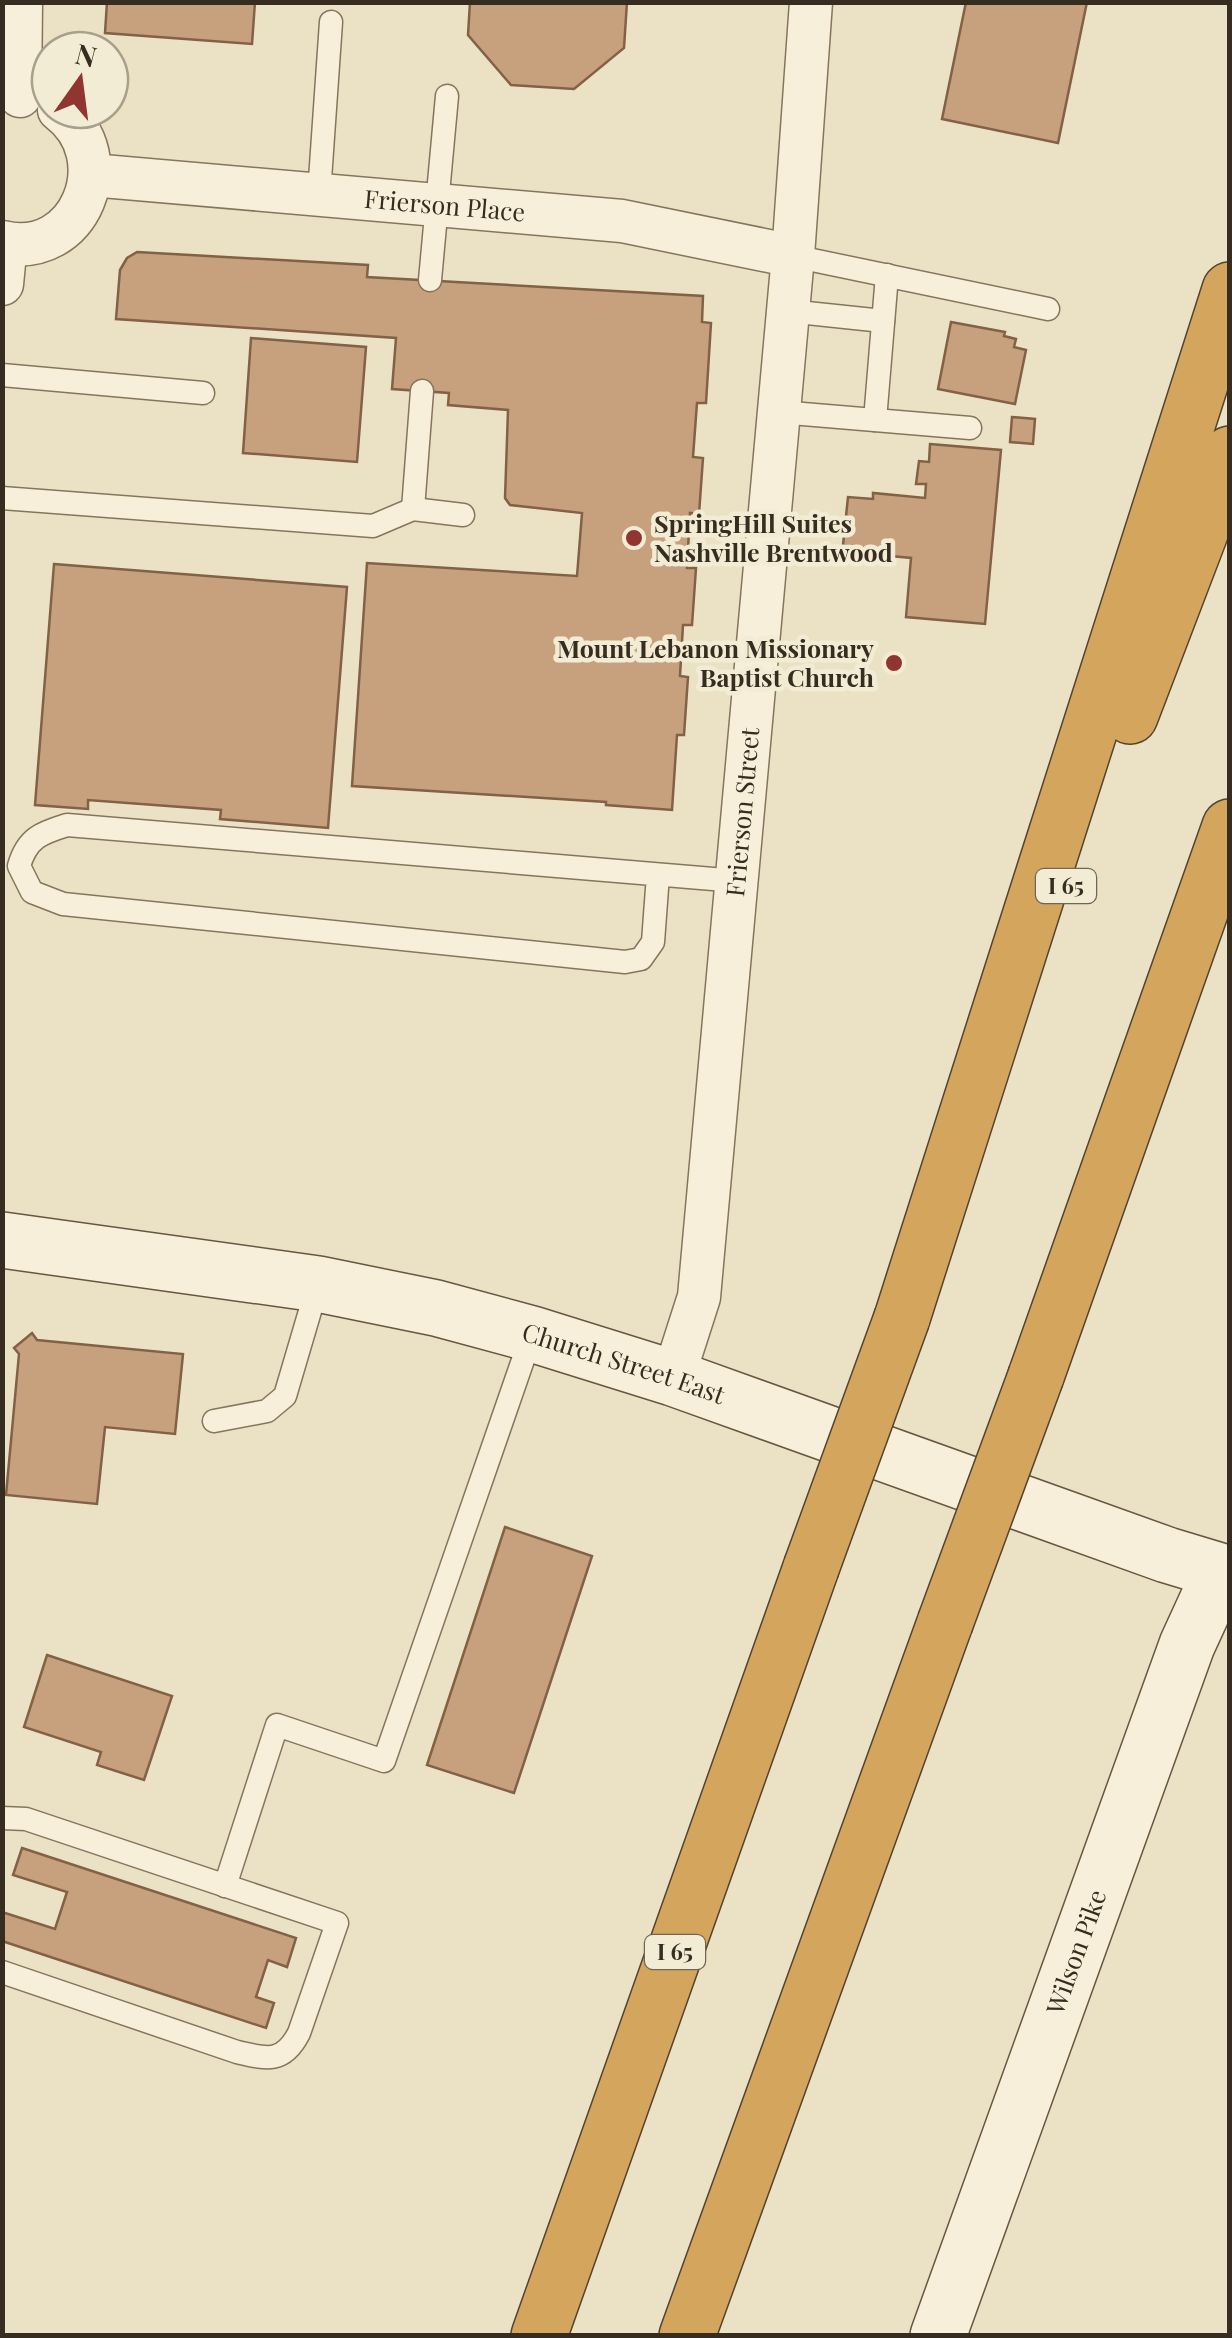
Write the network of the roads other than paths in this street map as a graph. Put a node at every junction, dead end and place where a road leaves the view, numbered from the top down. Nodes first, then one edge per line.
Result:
1 (21, 2) edge
2 (811, 2) edge
3 (332, 22) dead end
4 (30, 77) edge
5 (447, 96) dead end
6 (80, 130) edge
7 (91, 175) junction
8 (319, 194) junction
9 (437, 205) junction
10 (793, 256) junction
11 (4, 257) edge
12 (887, 276) junction
13 (430, 280) dead end
14 (1230, 290) edge
15 (1048, 309) dead end
16 (788, 312) junction
17 (883, 321) junction
18 (2, 376) edge
19 (422, 391) dead end
20 (203, 392) dead end
21 (779, 412) junction
22 (875, 420) junction
23 (970, 428) dead end
24 (1230, 454) edge
25 (2, 498) edge
26 (413, 509) junction
27 (463, 514) dead end
28 (1230, 826) edge
29 (11, 866) edge
30 (658, 874) junction
31 (737, 880) junction
32 (2, 1240) edge
33 (318, 1284) junction
34 (902, 1318) junction
35 (532, 1334) junction
36 (673, 1378) junction
37 (214, 1421) dead end
38 (1227, 1570) edge
39 (2, 1818) edge
40 (225, 1886) junction
41 (2, 1972) edge
42 (539, 2336) edge
43 (687, 2336) edge
44 (938, 2336) edge

1 - 4 street
2 - 10 street, Frierson Street
3 - 8 lane
5 - 9 lane
6 - 7 street
7 - 8 street, Frierson Place
7 - 11 street
8 - 9 street, Frierson Place
9 - 10 street, Frierson Place
9 - 13 lane
10 - 12 lane
10 - 16 street, Frierson Street
12 - 15 lane
12 - 17 lane
14 - 34 highway
16 - 17 lane
16 - 21 street, Frierson Street
17 - 22 lane
18 - 20 lane
19 - 26 lane
21 - 22 lane
21 - 31 street, Frierson Street
22 - 23 lane
24 - 34 highway, I 65
25 - 26 lane
26 - 27 lane
28 - 43 highway, bridge
29 - 30 lane
29 - 30 lane
30 - 31 lane
31 - 36 street, Frierson Street
32 - 33 main road, Church Street East
33 - 35 main road, Church Street East
33 - 37 lane
34 - 42 highway, I 65, bridge
35 - 36 main road, Church Street East
35 - 40 lane
36 - 38 main road, Church Street East
38 - 44 main road, Wilson Pike
39 - 40 lane
40 - 41 lane

